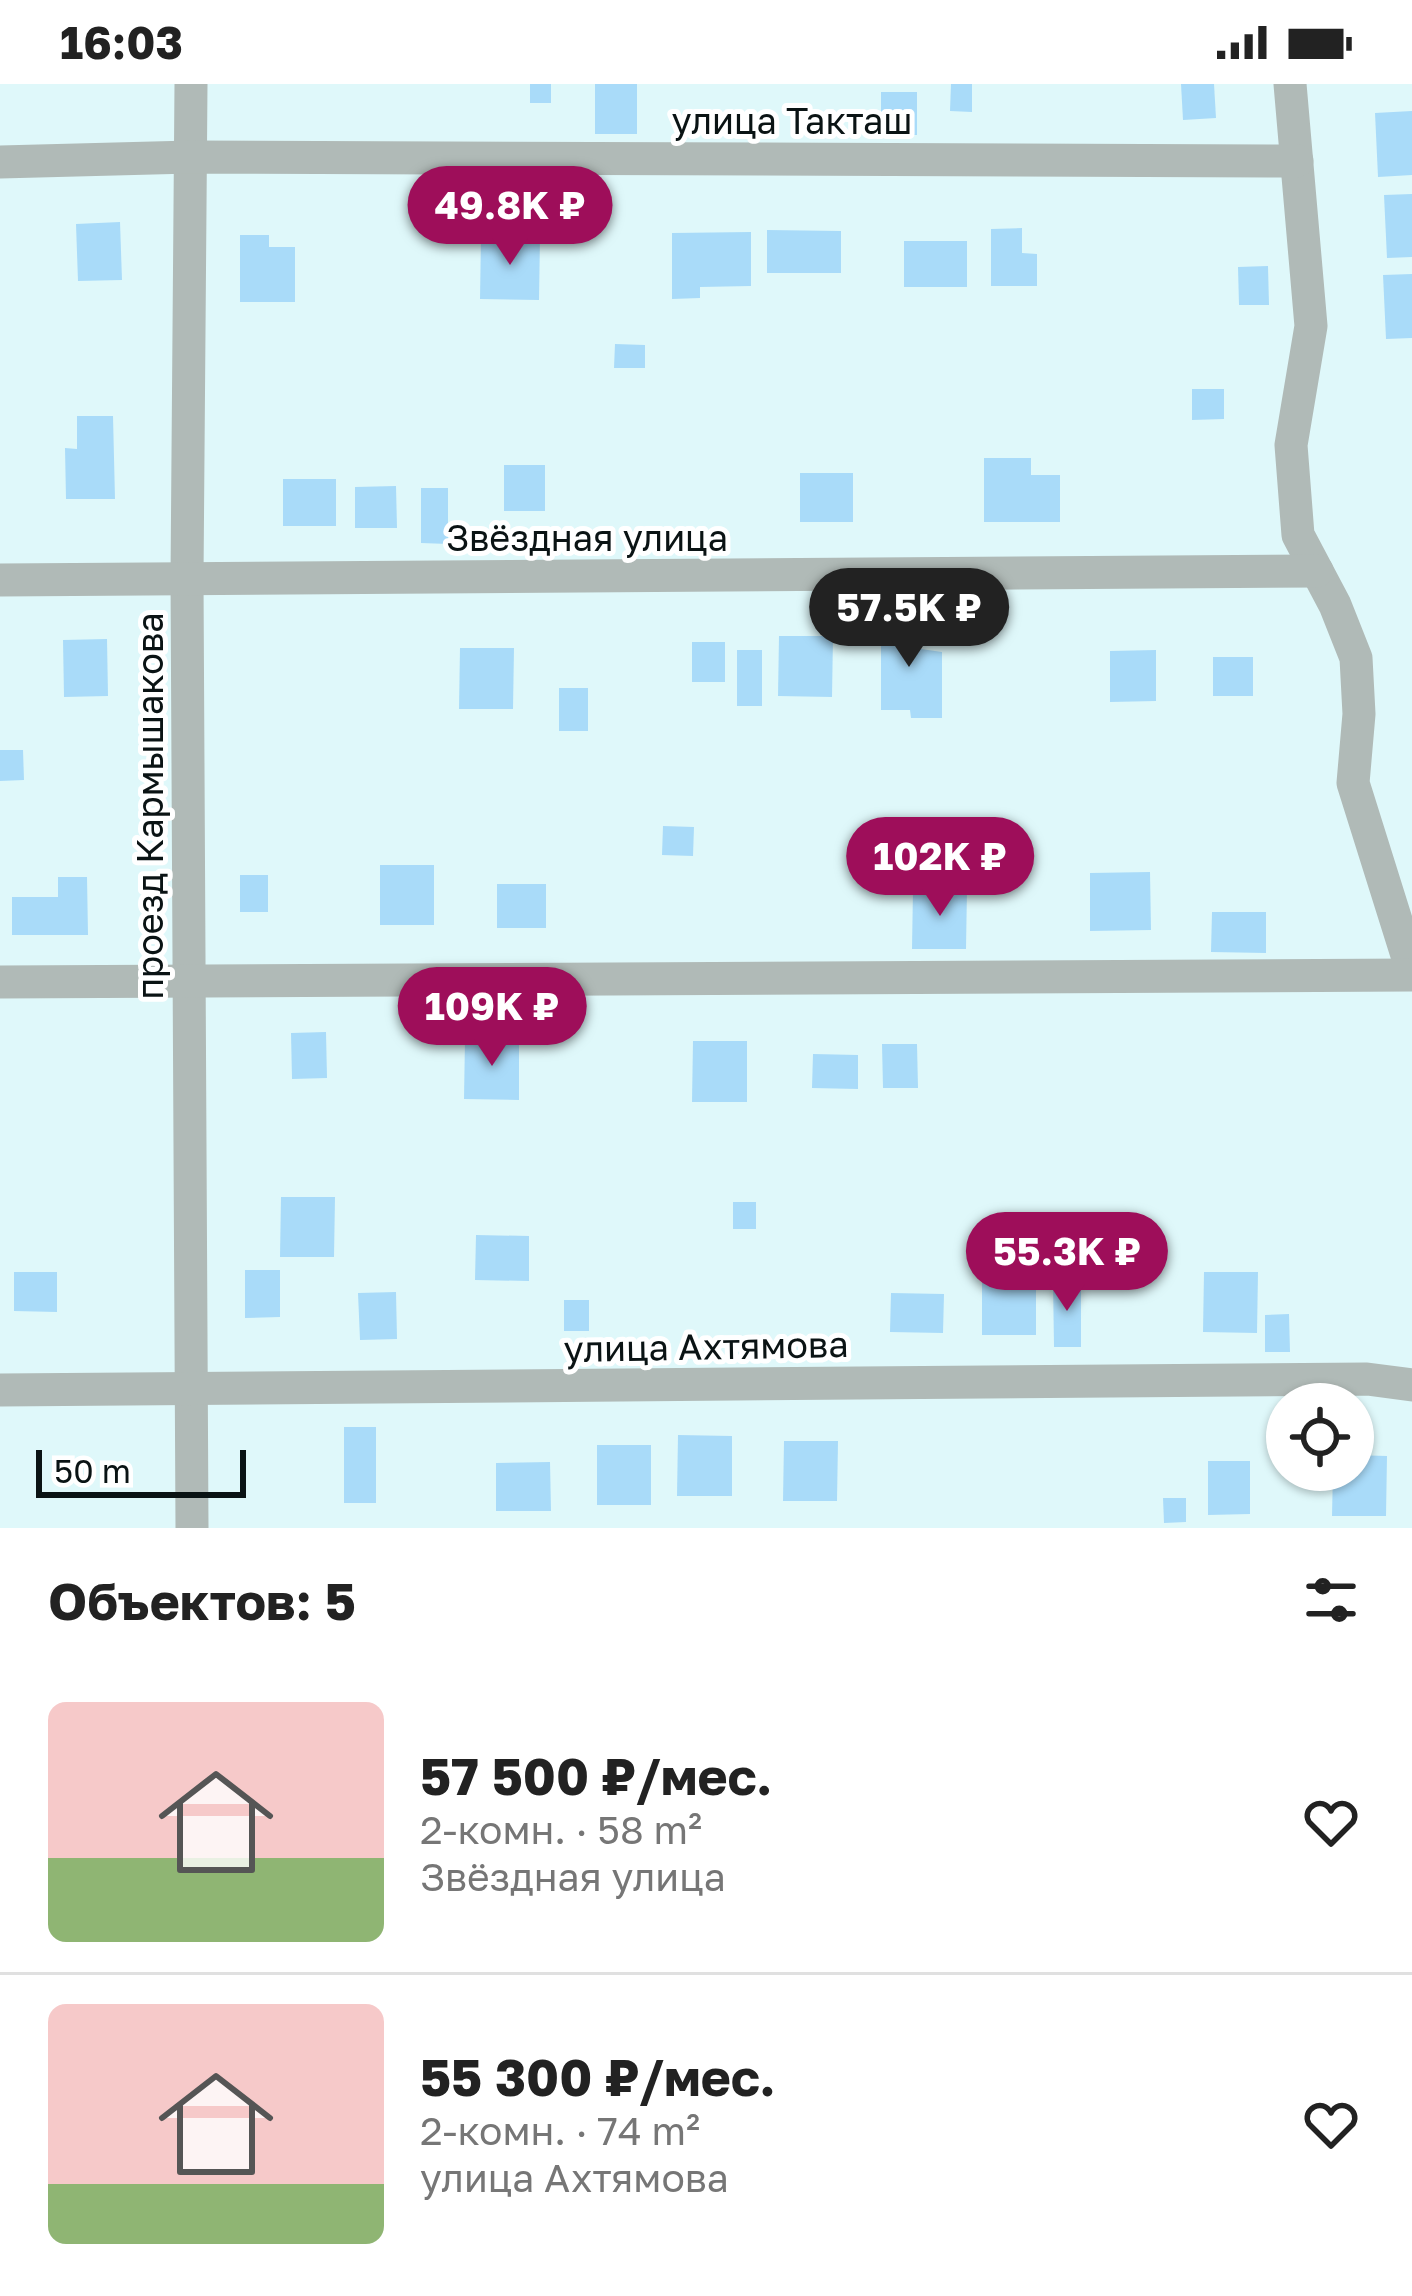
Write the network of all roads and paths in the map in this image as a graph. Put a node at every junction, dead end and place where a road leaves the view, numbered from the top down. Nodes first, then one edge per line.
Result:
1 (191, 84) edge
2 (1290, 84) edge
3 (191, 158) junction
4 (1297, 160) junction
5 (0, 162) edge
6 (1318, 572) junction
7 (187, 578) junction
8 (0, 580) edge
9 (1412, 973) edge
10 (190, 980) junction
11 (0, 982) edge
12 (1412, 1384) edge
13 (0, 1390) edge
14 (190, 1390) junction
15 (192, 1528) edge

1 - 3 street, проезд Кармышакова
2 - 4 street
3 - 4 street, улица Такташ
3 - 5 street, улица Такташ
3 - 7 street, проезд Кармышакова
4 - 6 street
6 - 7 street, Звёздная улица
6 - 9 street
7 - 8 street, Звёздная улица
7 - 10 street, проезд Кармышакова
9 - 10 street
10 - 11 street
10 - 14 street, проезд Кармышакова
12 - 14 street, улица Ахтямова
13 - 14 street, улица Ахтямова
14 - 15 street, проезд Кармышакова

